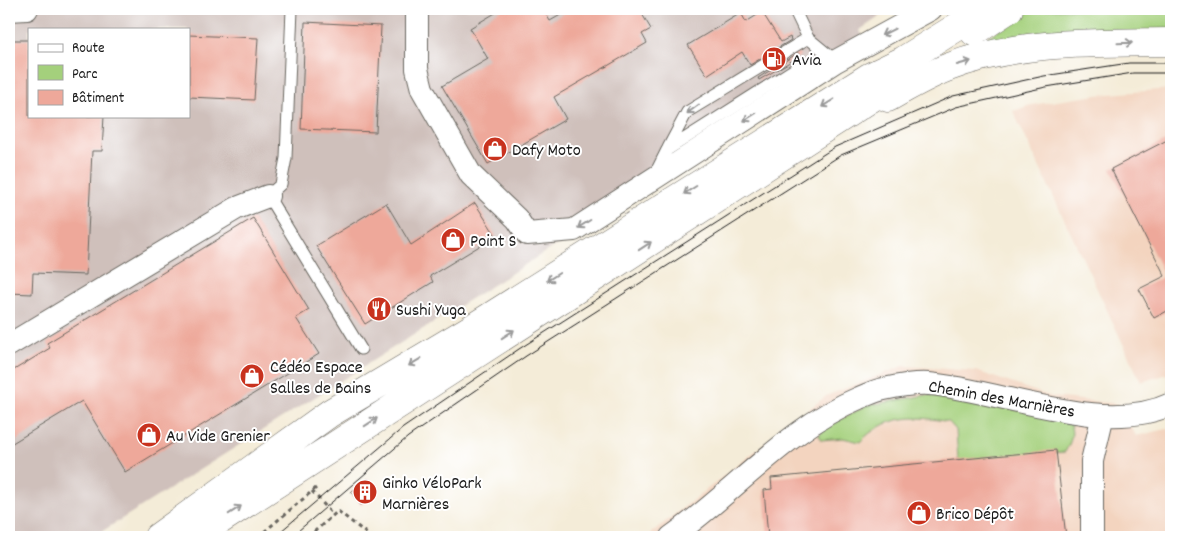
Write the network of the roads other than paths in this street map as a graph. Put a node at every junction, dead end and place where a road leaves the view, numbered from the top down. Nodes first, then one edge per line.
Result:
1 (27, 9) edge
2 (292, 9) edge
3 (416, 9) edge
4 (794, 9) edge
5 (931, 9) edge
6 (965, 9) edge
7 (986, 9) edge
8 (1009, 9) edge
9 (9, 10) edge
10 (808, 38) junction
11 (1171, 42) edge
12 (836, 61) junction
13 (869, 77) junction
14 (797, 149) junction
15 (667, 150) junction
16 (651, 181) junction
17 (268, 196) junction
18 (9, 345) edge
19 (361, 349) dead end
20 (1171, 404) edge
21 (1103, 415) junction
22 (159, 536) edge
23 (194, 537) edge
24 (670, 537) edge
25 (1092, 537) edge

1 - 9 street
2 - 17 lane
16 -> 3 street
4 - 10 lane
5 -> 12 street
6 - 13 main road
7 - 13 main road
8 - 14 main road
10 - 12 lane
10 -> 15 lane
14 -> 11 main road
12 - 15 lane
12 -> 16 street
13 -> 22 main road
23 -> 14 main road
15 - 16 lane
17 - 18 street
17 - 19 lane
20 - 21 street, Chemin des Marnières
21 - 24 street, Chemin des Marnières
21 - 25 street

